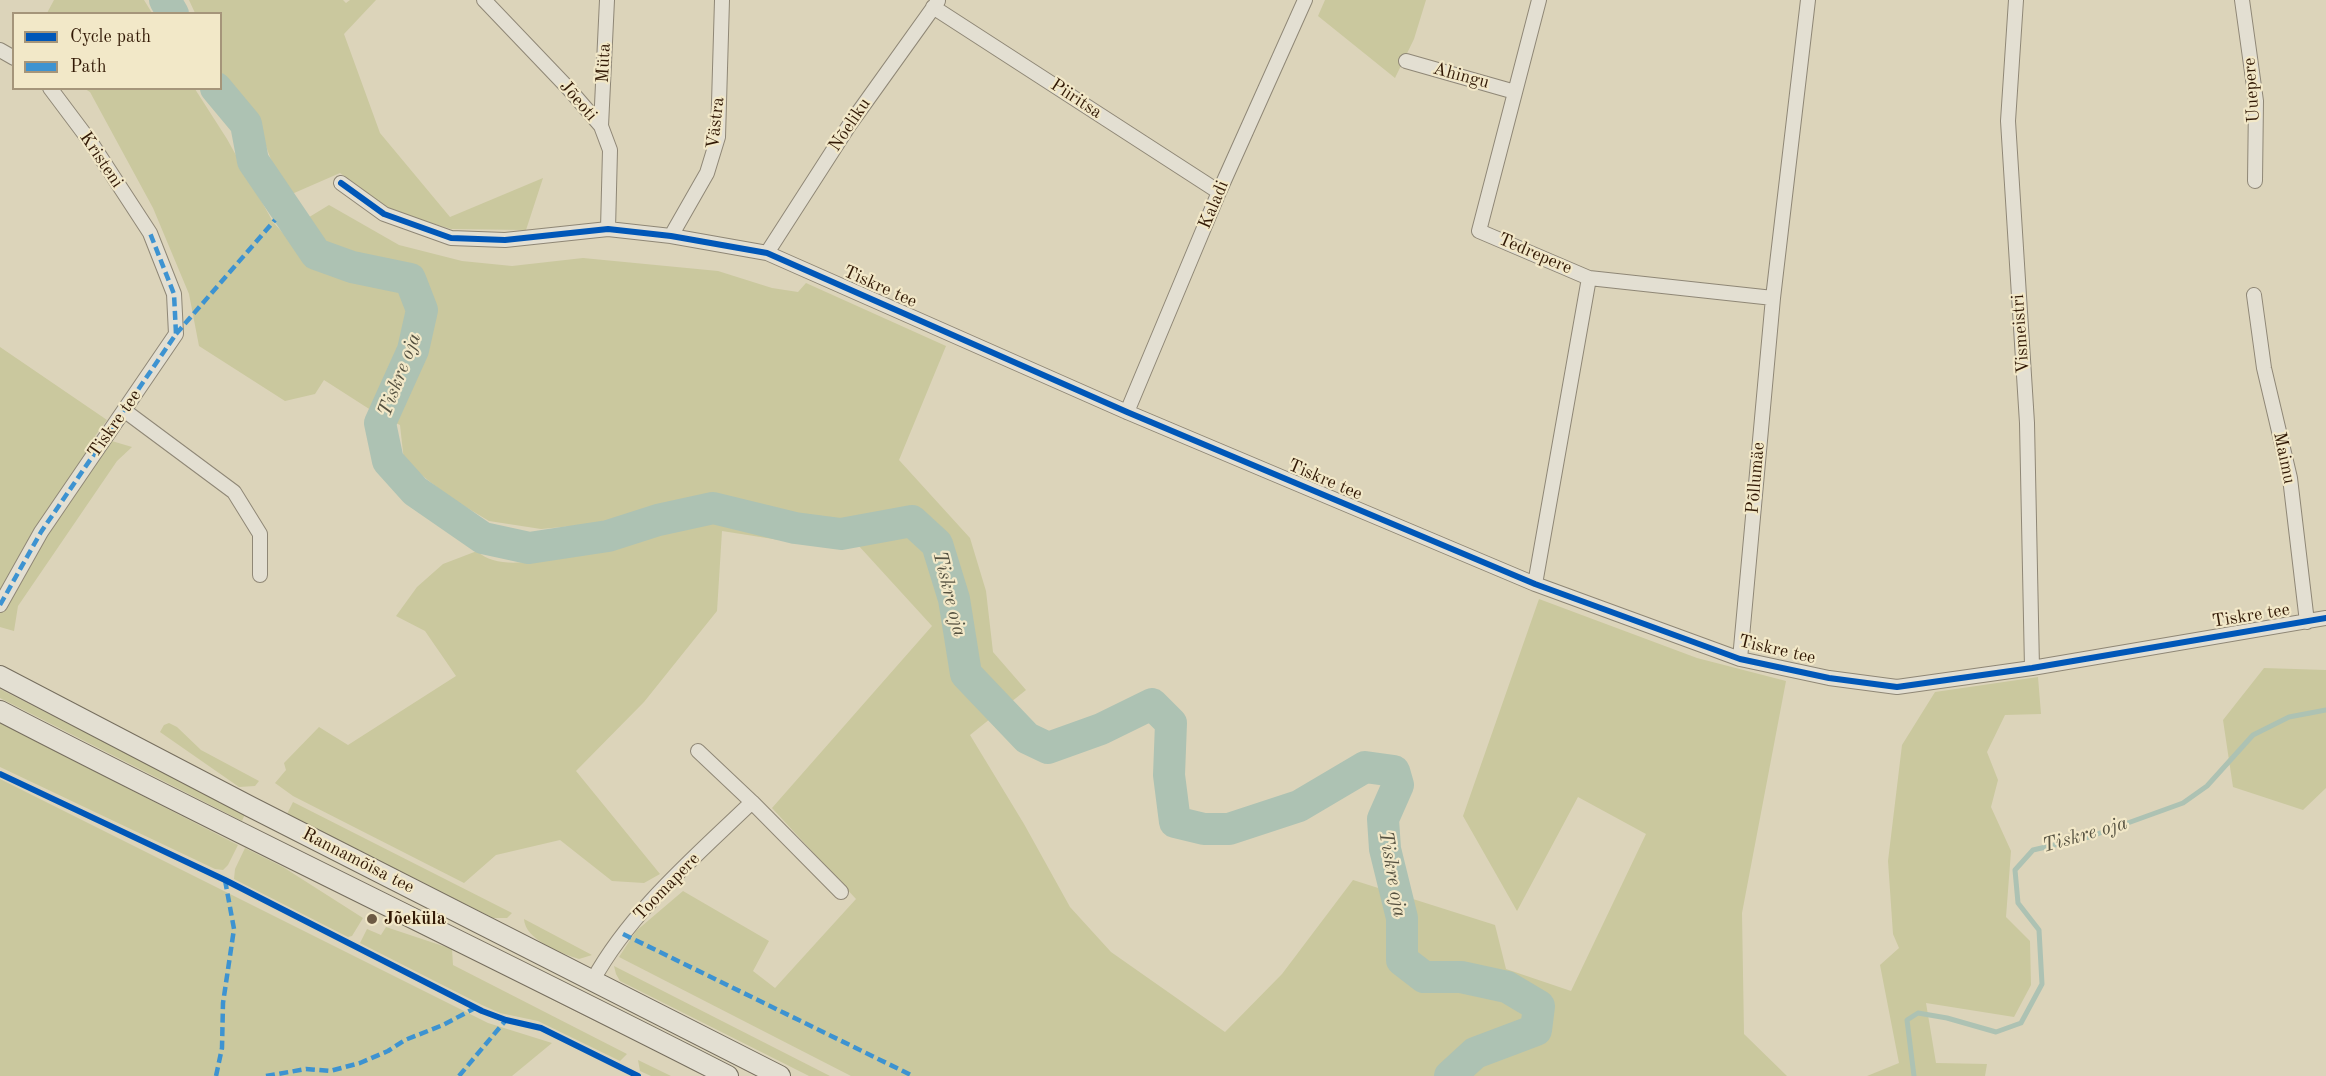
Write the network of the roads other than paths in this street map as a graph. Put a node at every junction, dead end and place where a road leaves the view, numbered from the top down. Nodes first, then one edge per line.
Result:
1 (484, 0) edge
2 (607, 0) edge
3 (722, 0) edge
4 (1305, 0) edge
5 (1539, 0) edge
6 (1808, 0) edge
7 (2016, 0) edge
8 (2242, 0) edge
9 (936, 3) edge
10 (1406, 61) dead end
11 (52, 90) edge
12 (1515, 92) junction
13 (601, 126) junction
14 (2255, 181) dead end
15 (341, 183) dead end
16 (1219, 192) junction
17 (608, 229) junction
18 (150, 233) joint
19 (671, 236) junction
20 (767, 253) junction
21 (1589, 278) junction
22 (2254, 295) dead end
23 (1773, 298) junction
24 (124, 411) junction
25 (1128, 412) junction
26 (260, 575) dead end
27 (1535, 584) junction
28 (0, 605) edge
29 (2326, 618) edge
30 (2307, 622) junction
31 (1740, 658) junction
32 (2032, 668) junction
33 (0, 676) edge
34 (0, 711) edge
35 (698, 751) dead end
36 (752, 802) junction
37 (841, 892) dead end
38 (593, 980) junction
39 (728, 1076) edge
40 (780, 1076) edge

1 - 13 street, Jõeoti
2 - 13 street, Müta
3 - 19 street, Västra
4 - 16 street, Kaladi
5 - 12 street, Tedrepere
6 - 23 street, Põllumäe
7 - 32 street, Vismeistri
8 - 14 street, Uuepere
9 - 16 street, Piiritsa
9 - 20 street, Nõeliku
10 - 12 street, Ahingu
11 - 18 street, Kristeni
12 - 21 street, Tedrepere
13 - 17 street, Jõeoti
15 - 17 street, Tiskre tee
16 - 25 street, Kaladi
17 - 19 street, Tiskre tee
18 - 24 street, Tiskre tee
19 - 20 street, Tiskre tee
20 - 25 street, Tiskre tee
21 - 23 street
21 - 27 street, Tedrepere
22 - 30 street, Maimu
23 - 31 street, Põllumäe
24 - 26 street
24 - 28 street, Tiskre tee
25 - 27 street, Tiskre tee
27 - 31 street, Tiskre tee
29 - 30 street, Tiskre tee
30 - 32 street, Tiskre tee
31 - 32 street, Tiskre tee
33 - 38 street, Rannamõisa tee
34 - 39 street, Rannamõisa tee
35 - 36 street
36 - 37 street
36 - 38 street, Toomapere
38 - 40 street, Rannamõisa tee

